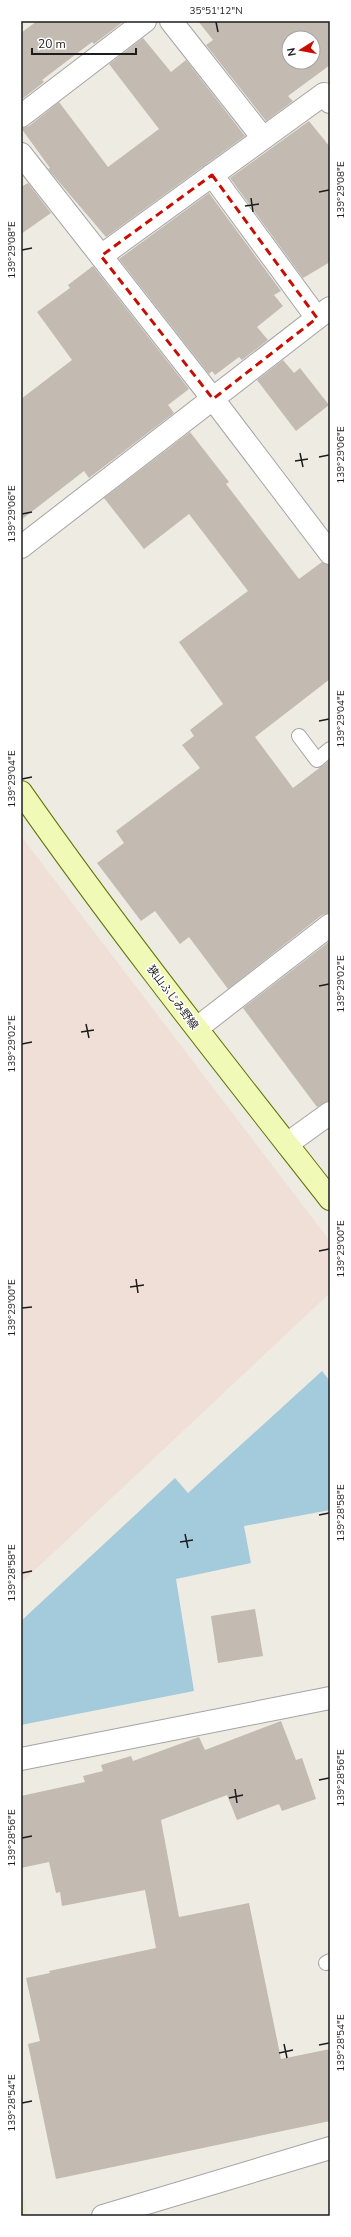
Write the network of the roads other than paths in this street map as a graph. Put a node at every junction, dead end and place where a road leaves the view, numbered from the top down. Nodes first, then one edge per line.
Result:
1 (145, 21) edge
2 (171, 21) edge
3 (330, 102) edge
4 (21, 116) edge
5 (263, 138) junction
6 (21, 154) edge
7 (212, 175) junction
8 (101, 256) junction
9 (323, 313) edge
10 (213, 399) junction
11 (21, 547) edge
12 (330, 553) edge
13 (299, 736) dead end
14 (330, 750) edge
15 (21, 792) edge
16 (330, 926) edge
17 (197, 1028) junction
18 (330, 1113) edge
19 (287, 1144) junction
20 (330, 1199) edge
21 (330, 1698) edge
22 (21, 1759) edge
23 (330, 2148) edge
24 (103, 2216) edge

1 - 4 street
2 - 5 street
3 - 5 street
5 - 7 street
6 - 8 street
7 - 8 street
7 - 9 street
8 - 10 street
9 - 10 street
10 - 11 street
10 - 12 street
13 - 14 lane
15 - 17 main road, 狭山ふじみ野線
16 - 17 street
17 - 19 main road, 狭山ふじみ野線
18 - 19 street
19 - 20 main road, 狭山ふじみ野線
21 - 22 street
23 - 24 street

